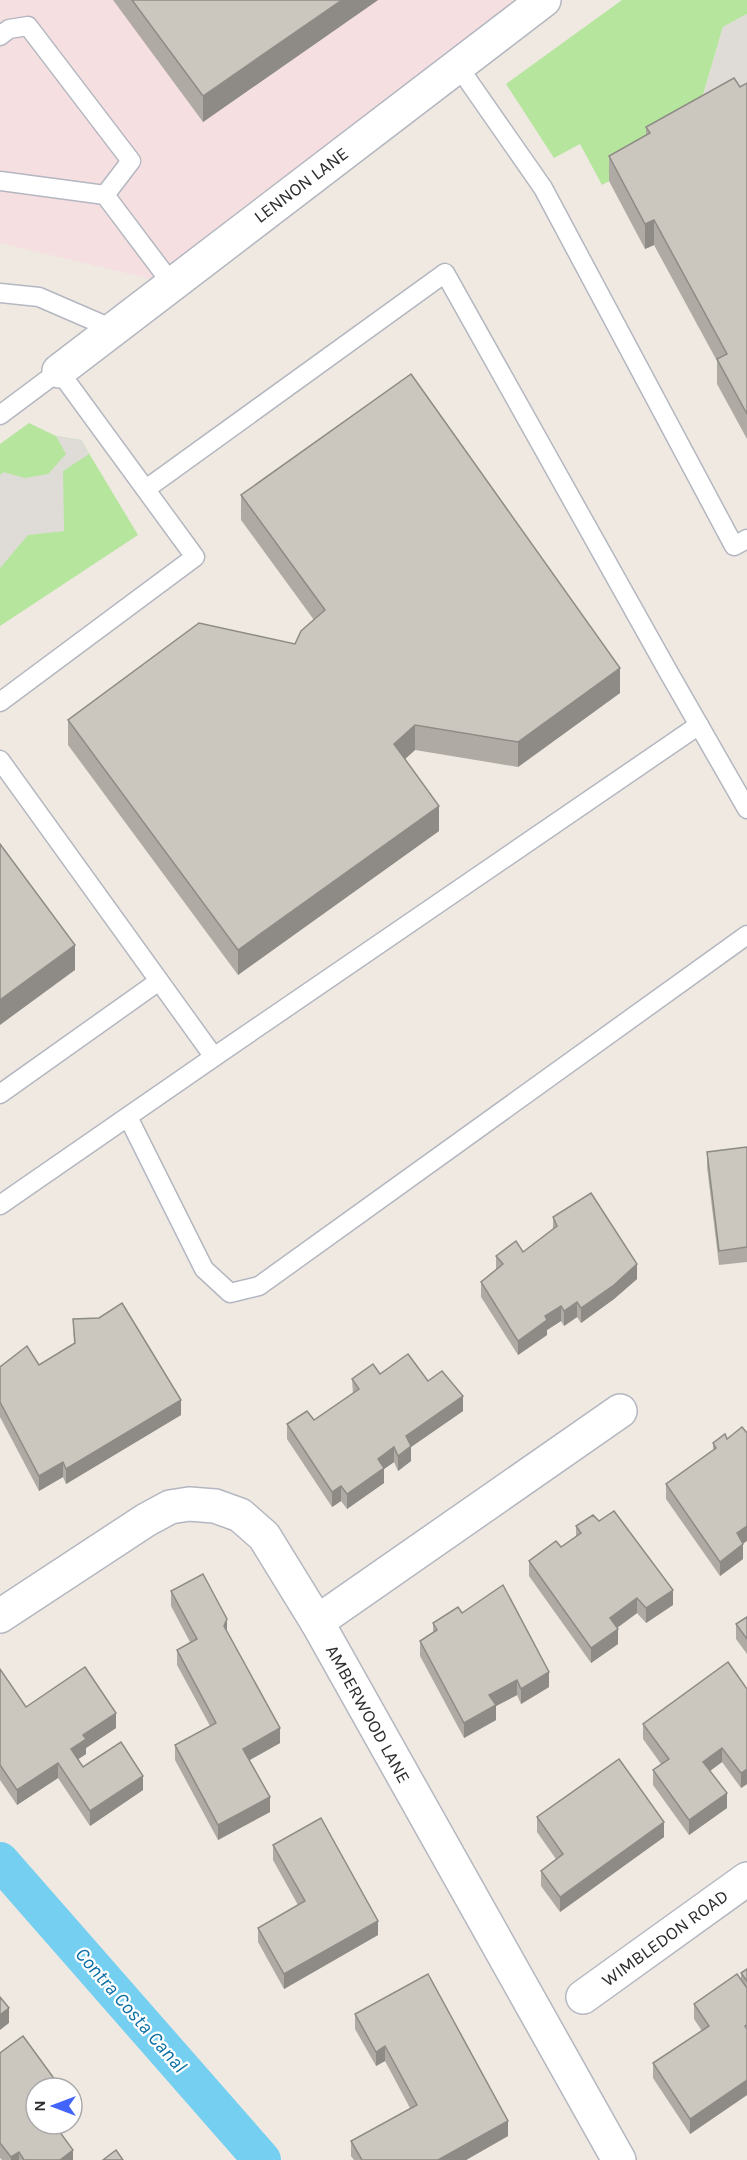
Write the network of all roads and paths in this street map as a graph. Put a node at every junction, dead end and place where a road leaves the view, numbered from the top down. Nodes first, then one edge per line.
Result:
1 (533, 3) edge
2 (0, 36) edge
3 (458, 66) junction
4 (0, 181) edge
5 (105, 195) junction
6 (172, 284) junction
7 (0, 293) edge
8 (113, 329) junction
9 (59, 371) junction
10 (0, 415) edge
11 (146, 489) junction
12 (747, 539) edge
13 (0, 702) edge
14 (699, 725) junction
15 (0, 760) edge
16 (747, 808) edge
17 (747, 935) edge
18 (159, 981) junction
19 (214, 1057) junction
20 (0, 1094) edge
21 (128, 1117) junction
22 (0, 1204) edge
23 (620, 1411) dead end
24 (0, 1616) edge
25 (317, 1622) junction
26 (747, 1879) edge
27 (583, 1996) dead end
28 (619, 2160) edge

1 - 3 street, LENNON LANE
2 - 5 lane
3 - 6 street, LENNON LANE
3 - 12 lane
4 - 5 lane
5 - 6 lane
6 - 8 street, LENNON LANE
7 - 8 lane
8 - 9 street, LENNON LANE
9 - 10 lane
9 - 11 lane
11 - 13 lane
11 - 14 lane
14 - 16 lane
14 - 19 lane
15 - 18 lane
17 - 21 lane
18 - 19 lane
18 - 20 lane
19 - 21 lane
21 - 22 lane
23 - 25 street
24 - 25 street, AMBERWOOD LANE
25 - 28 street, AMBERWOOD LANE
26 - 27 street, WIMBLEDON ROAD

